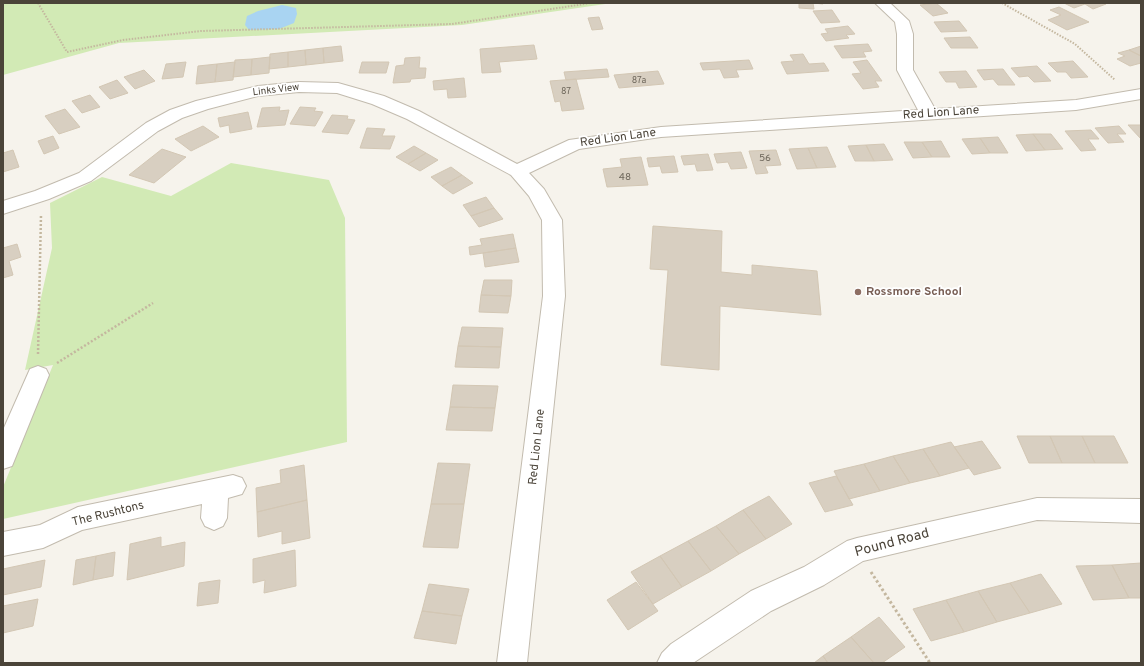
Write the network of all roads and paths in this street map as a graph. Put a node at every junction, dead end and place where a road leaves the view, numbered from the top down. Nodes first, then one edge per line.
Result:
1 (38, 3) edge
2 (591, 3) edge
3 (1002, 3) edge
4 (883, 9) edge
5 (1137, 95) edge
6 (929, 114) junction
7 (517, 171) junction
8 (42, 195) junction
9 (3, 208) edge
10 (153, 303) dead end
11 (38, 375) junction
12 (3, 459) edge
13 (1141, 511) edge
14 (214, 518) dead end
15 (3, 544) edge
16 (856, 550) junction
17 (512, 663) edge
18 (672, 663) edge
19 (930, 663) edge

1 - 2 path
3 - 5 path
4 - 6 street
5 - 6 street, Red Lion Lane
6 - 7 street, Red Lion Lane
7 - 8 street, Links View
7 - 17 street, Red Lion Lane
8 - 9 street, Links View
8 - 11 path
10 - 11 path
11 - 12 street
13 - 16 street, Pound Road
14 - 15 street, The Rushtons
16 - 18 street, Pound Road
16 - 19 path

